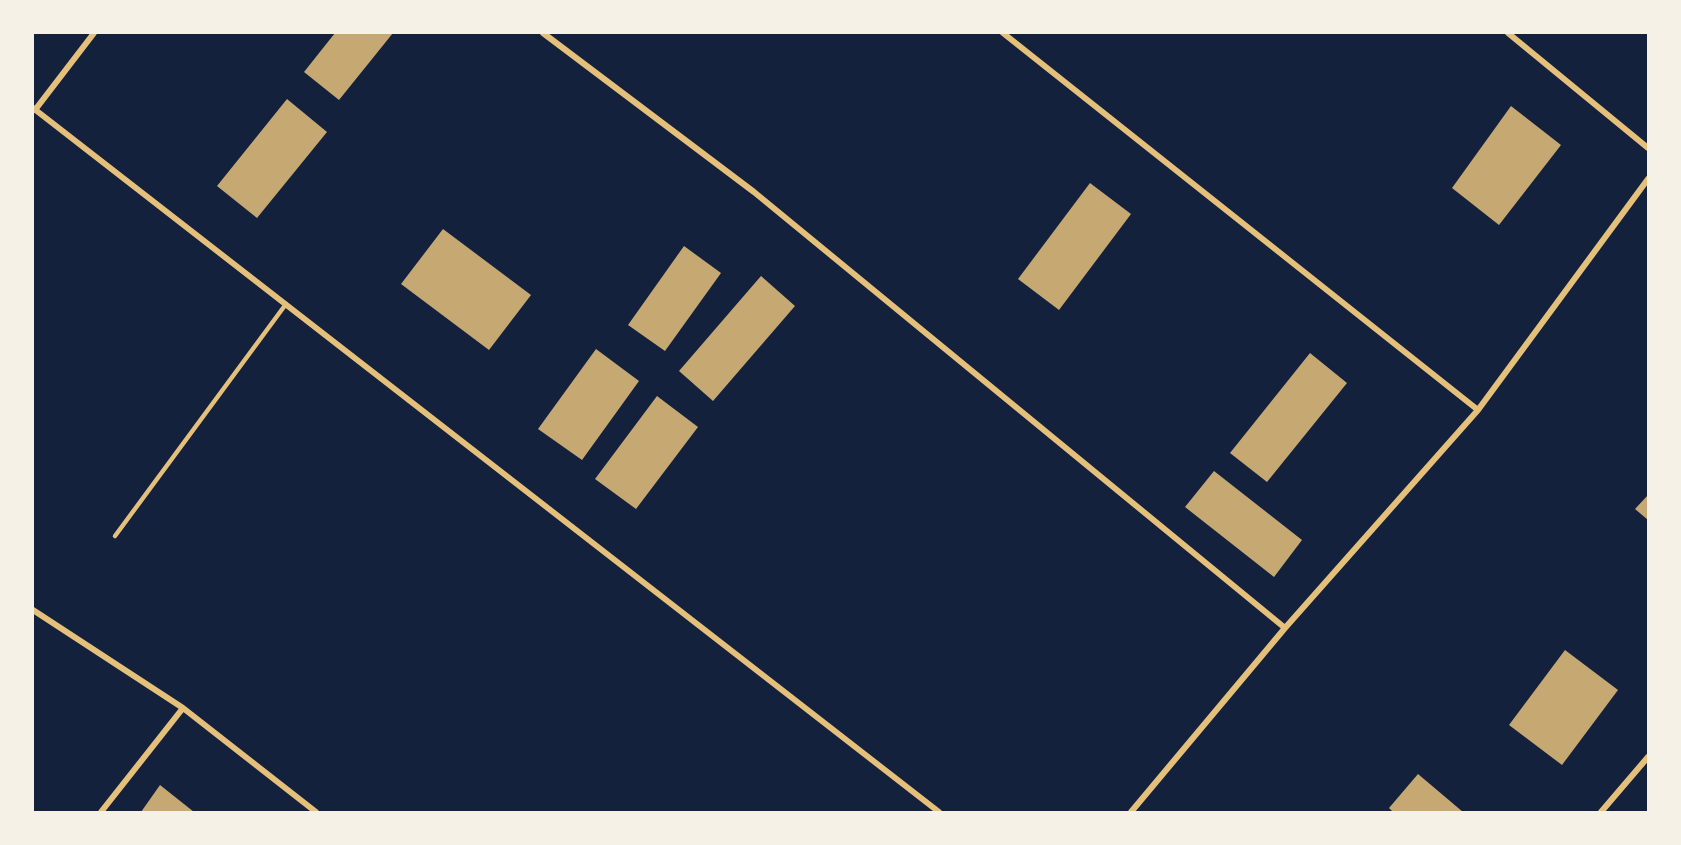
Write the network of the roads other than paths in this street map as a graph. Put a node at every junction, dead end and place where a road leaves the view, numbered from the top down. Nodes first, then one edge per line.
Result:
1 (94, 33) edge
2 (543, 33) edge
3 (1003, 33) edge
4 (1508, 33) edge
5 (34, 109) edge
6 (1648, 148) edge
7 (1648, 179) edge
8 (286, 304) junction
9 (1478, 410) junction
10 (115, 536) dead end
11 (33, 610) edge
12 (1285, 628) junction
13 (183, 708) junction
14 (1648, 757) edge
15 (101, 812) edge
16 (316, 812) edge
17 (939, 812) edge
18 (1131, 812) edge
19 (1601, 812) edge

1 - 5 street
2 - 12 street
3 - 9 street
4 - 6 street
5 - 8 street
7 - 9 street
8 - 10 lane
8 - 17 street
9 - 12 street
11 - 13 street
12 - 18 street
13 - 15 street
13 - 16 street
14 - 19 street

